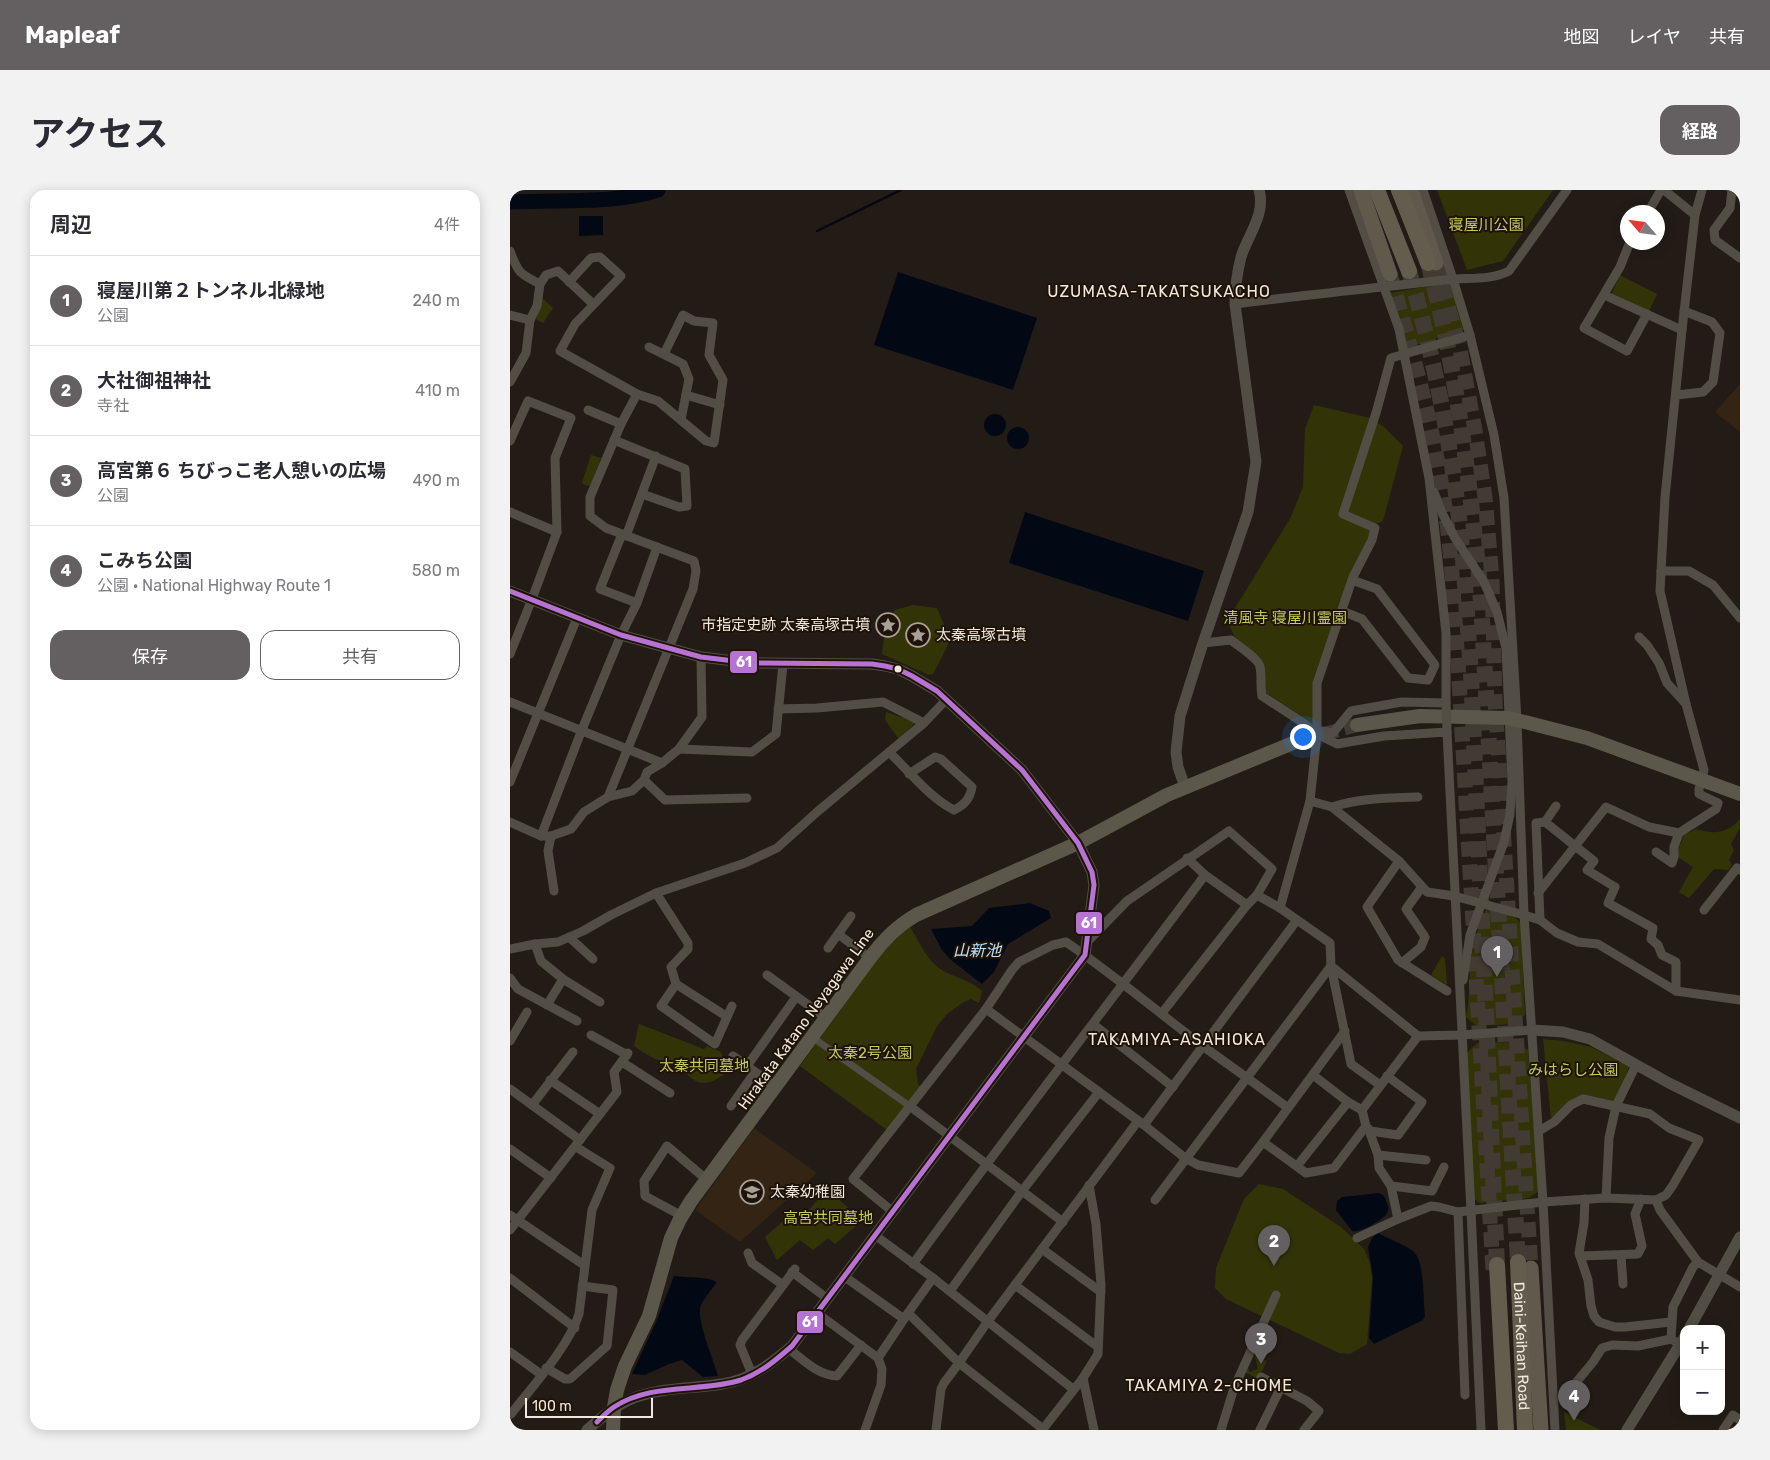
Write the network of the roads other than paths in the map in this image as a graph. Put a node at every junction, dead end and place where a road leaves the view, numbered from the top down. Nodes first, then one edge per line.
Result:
1 (1259, 190) edge
2 (1349, 190) edge
3 (1361, 190) edge
4 (1377, 190) edge
5 (1399, 190) edge
6 (1411, 190) edge
7 (1423, 190) edge
8 (1567, 190) edge
9 (1663, 190) edge
10 (1702, 190) edge
11 (1732, 190) edge
12 (1653, 205) edge
13 (1695, 215) junction
14 (1627, 250) edge
15 (510, 251) edge
16 (1740, 258) edge
17 (1432, 263) joint
18 (1410, 271) tunnel mouth
19 (1454, 279) junction
20 (1387, 280) junction
21 (570, 282) junction
22 (540, 284) junction
23 (1604, 295) junction
24 (593, 304) junction
25 (1235, 304) junction
26 (1684, 311) junction
27 (1647, 314) junction
28 (510, 315) edge
29 (530, 320) junction
30 (1682, 330) junction
31 (1470, 335) junction
32 (649, 347) dead end
33 (664, 354) junction
34 (1404, 355) junction
35 (510, 382) edge
36 (638, 394) junction
37 (686, 395) junction
38 (1677, 395) junction
39 (720, 405) junction
40 (588, 410) dead end
41 (681, 420) junction
42 (620, 424) junction
43 (510, 440) edge
44 (614, 440) junction
45 (656, 456) junction
46 (1429, 478) junction
47 (642, 494) junction
48 (511, 516) edge
49 (556, 532) junction
50 (624, 535) junction
51 (657, 547) junction
52 (1661, 571) junction
53 (1352, 580) junction
54 (510, 591) edge
55 (532, 599) junction
56 (637, 603) junction
57 (1342, 610) junction
58 (577, 618) junction
59 (1740, 618) edge
60 (621, 635) junction
61 (1639, 637) dead end
62 (1203, 643) junction
63 (668, 649) junction
64 (510, 654) edge
65 (701, 657) junction
66 (783, 664) junction
67 (946, 700) junction
68 (510, 702) edge
69 (1446, 703) junction
70 (1686, 704) junction
71 (778, 709) junction
72 (538, 714) junction
73 (1513, 719) junction
74 (924, 723) junction
75 (1357, 725) tunnel mouth
76 (581, 732) junction
77 (1447, 732) junction
78 (1311, 736) junction
79 (679, 749) junction
80 (627, 750) junction
81 (889, 752) junction
82 (662, 763) junction
83 (909, 774) junction
84 (644, 780) junction
85 (1702, 780) junction
86 (510, 782) edge
87 (1185, 788) junction
88 (1740, 794) edge
89 (608, 797) junction
90 (1418, 797) dead end
91 (747, 798) dead end
92 (1310, 801) junction
93 (1556, 806) dead end
94 (1332, 808) junction
95 (510, 822) edge
96 (1545, 822) junction
97 (1679, 832) junction
98 (546, 836) junction
99 (1078, 842) junction
100 (1575, 846) junction
101 (1656, 852) dead end
102 (1187, 858) junction
103 (1399, 861) junction
104 (1740, 870) edge
105 (1205, 875) junction
106 (1422, 886) junction
107 (554, 891) dead end
108 (656, 893) junction
109 (1538, 893) junction
110 (1257, 895) junction
111 (1454, 896) junction
112 (1246, 905) junction
113 (1280, 908) junction
114 (1704, 910) dead end
115 (1524, 915) junction
116 (850, 916) dead end
117 (1297, 920) junction
118 (1540, 920) junction
119 (838, 934) junction
120 (569, 938) junction
121 (1088, 941) junction
122 (535, 944) junction
123 (828, 948) dead end
124 (510, 949) edge
125 (1085, 955) junction
126 (870, 958) junction
127 (593, 959) dead end
128 (1402, 962) junction
129 (1331, 966) junction
130 (766, 976) dead end
131 (510, 978) edge
132 (563, 979) junction
133 (676, 984) junction
134 (1124, 984) junction
135 (1447, 991) dead end
136 (1676, 991) junction
137 (1460, 996) junction
138 (796, 997) junction
139 (1740, 1000) edge
140 (600, 1002) dead end
141 (547, 1005) junction
142 (732, 1006) dead end
143 (986, 1009) junction
144 (527, 1012) dead end
145 (1162, 1013) junction
146 (726, 1016) junction
147 (826, 1018) junction
148 (577, 1022) dead end
149 (1093, 1024) junction
150 (1532, 1030) junction
151 (1345, 1032) junction
152 (591, 1035) dead end
153 (1461, 1035) junction
154 (1418, 1036) junction
155 (812, 1037) junction
156 (1024, 1037) junction
157 (510, 1041) edge
158 (1204, 1046) junction
159 (573, 1052) dead end
160 (733, 1056) dead end
161 (625, 1057) junction
162 (1062, 1064) junction
163 (1636, 1065) junction
164 (747, 1066) junction
165 (755, 1072) junction
166 (1313, 1075) junction
167 (1387, 1076) junction
168 (1246, 1077) junction
169 (550, 1080) junction
170 (1380, 1085) junction
171 (776, 1086) junction
172 (1173, 1087) junction
173 (510, 1089) edge
174 (1099, 1092) junction
175 (670, 1093) dead end
176 (1348, 1102) junction
177 (532, 1105) junction
178 (731, 1106) dead end
179 (1616, 1106) junction
180 (911, 1107) junction
181 (1288, 1108) junction
182 (1362, 1110) junction
183 (600, 1114) junction
184 (1740, 1118) edge
185 (1141, 1123) junction
186 (1368, 1128) junction
187 (1539, 1131) junction
188 (948, 1136) junction
189 (1263, 1142) junction
190 (578, 1143) junction
191 (510, 1149) edge
192 (1378, 1155) junction
193 (1185, 1158) junction
194 (1426, 1160) dead end
195 (986, 1164) junction
196 (1297, 1166) junction
197 (1444, 1167) dead end
198 (551, 1178) junction
199 (707, 1180) junction
200 (1089, 1185) junction
201 (1391, 1186) junction
202 (1022, 1191) junction
203 (1606, 1198) junction
204 (1585, 1199) junction
205 (1641, 1199) junction
206 (1155, 1200) dead end
207 (1656, 1200) junction
208 (1543, 1202) junction
209 (1471, 1211) junction
210 (893, 1212) junction
211 (1458, 1212) junction
212 (682, 1216) junction
213 (514, 1218) edge
214 (1398, 1219) junction
215 (1063, 1222) junction
216 (510, 1230) edge
217 (876, 1236) junction
218 (1740, 1237) edge
219 (1357, 1238) dead end
220 (1042, 1249) junction
221 (748, 1253) dead end
222 (1621, 1255) junction
223 (1580, 1256) junction
224 (1698, 1262) junction
225 (584, 1264) junction
226 (913, 1264) junction
227 (1524, 1265) joint
228 (1495, 1267) joint
229 (1719, 1275) junction
230 (845, 1277) junction
231 (510, 1278) edge
232 (933, 1278) junction
233 (1623, 1284) dead end
234 (783, 1285) junction
235 (1015, 1285) junction
236 (582, 1286) junction
237 (1740, 1287) edge
238 (950, 1292) junction
239 (1101, 1292) junction
240 (1276, 1295) dead end
241 (828, 1299) junction
242 (817, 1314) junction
243 (906, 1316) junction
244 (988, 1321) junction
245 (1671, 1322) junction
246 (1691, 1325) edge
247 (575, 1328) junction
248 (1678, 1340) edge
249 (861, 1345) junction
250 (1098, 1347) junction
251 (789, 1349) junction
252 (510, 1352) edge
253 (878, 1358) junction
254 (959, 1363) junction
255 (544, 1372) junction
256 (752, 1374) junction
257 (1260, 1377) dead end
258 (1083, 1378) junction
259 (1281, 1387) junction
260 (1073, 1389) junction
261 (1569, 1391) dead end
262 (1465, 1395) dead end
263 (614, 1406) junction
264 (510, 1415) edge
265 (1740, 1420) edge
266 (587, 1430) edge
267 (613, 1430) edge
268 (864, 1430) edge
269 (936, 1430) edge
270 (1043, 1430) edge
271 (1094, 1430) edge
272 (1221, 1430) edge
273 (1260, 1430) edge
274 (1304, 1430) edge
275 (1481, 1430) edge
276 (1500, 1430) edge
277 (1506, 1430) edge
278 (1525, 1430) edge
279 (1541, 1430) edge
280 (1555, 1430) edge
281 (1627, 1430) edge
282 (1723, 1430) edge

1 - 25 street
2 - 20 street
3 - 20 highway
4 - 18 highway
5 - 17 highway
6 - 17 highway
7 - 19 street
8 - 19 street
9 - 12 street
9 - 13 street
10 - 13 street
11 - 16 street
13 - 26 street
14 - 23 street
15 - 22 street
19 - 20 street
19 - 31 street
20 - 25 street
20 - 34 street
21 - 22 street
21 - 24 street
21 - 24 street
22 - 29 street
23 - 27 street
23 - 27 street
24 - 36 street
25 - 62 street
26 - 30 street
26 - 38 street
27 - 30 street
28 - 29 street
29 - 35 street
30 - 38 street
31 - 34 street
31 - 73 street
32 - 33 street
33 - 37 street
33 - 39 street
34 - 46 street
34 - 53 street
36 - 41 street
36 - 42 street
37 - 39 street
37 - 41 street
38 - 52 street
39 - 41 street
40 - 42 street
42 - 44 street
43 - 49 street
44 - 45 street
44 - 50 street
45 - 47 street
45 - 47 street
46 - 69 street
46 - 73 street
47 - 50 street
48 - 49 street
49 - 55 street
50 - 51 street
50 - 56 street
51 - 56 street
51 - 63 street
52 - 59 street
52 - 70 street
53 - 57 street
53 - 57 street
54 - 55 street
55 - 58 street
55 - 64 street
56 - 60 street
57 - 78 street
58 - 60 street
58 - 72 street
60 - 63 street
60 - 76 street
61 - 70 street
62 - 78 street
62 - 87 street
63 - 65 street
63 - 80 street
65 - 66 street
65 - 79 street
66 - 67 street
66 - 71 street
67 - 74 street
67 - 99 street
68 - 72 street
69 - 77 street, bridge
69 - 78 street
70 - 85 street
71 - 74 street
71 - 79 street
72 - 76 street
72 - 86 street
73 - 75 main road
73 - 85 main road
73 - 115 street
73 - 137 street
74 - 81 street
76 - 80 street
76 - 98 street
77 - 78 street
77 - 111 street
78 - 87 main road, Hirakata Katano Neyagawa Line
78 - 92 street
79 - 82 street
80 - 82 street
80 - 89 street
81 - 83 street
81 - 108 street
82 - 84 street
83 - 83 street
84 - 89 street
84 - 91 street
85 - 88 main road
85 - 97 street
87 - 99 main road, Hirakata Katano Neyagawa Line
89 - 98 street
90 - 94 street
92 - 94 street
92 - 113 street
93 - 96 street
94 - 103 street
95 - 98 street
96 - 100 street
96 - 109 street
97 - 100 street
97 - 101 street
98 - 107 street
99 - 121 street
99 - 126 main road, Hirakata Katano Neyagawa Line
100 - 109 street
100 - 136 street
102 - 105 street
102 - 110 street
102 - 121 street
103 - 106 street
103 - 128 street
104 - 114 street
105 - 112 street
105 - 134 street
106 - 111 street
106 - 128 street
108 - 120 street
108 - 133 street
109 - 118 street
110 - 112 street
110 - 113 street
111 - 115 street, bridge
111 - 137 street
112 - 145 street
113 - 117 street
115 - 118 street
115 - 150 street
116 - 119 street
117 - 129 street
117 - 158 street
118 - 136 street
119 - 123 street
119 - 126 street
120 - 122 street
120 - 127 street
121 - 125 street
122 - 124 street
122 - 132 street
125 - 134 street
125 - 143 street
125 - 156 street
126 - 147 main road, Hirakata Katano Neyagawa Line
128 - 135 street
129 - 151 street
129 - 154 street
129 - 168 street
130 - 138 street
131 - 141 street
132 - 140 street
132 - 141 street
133 - 146 street
133 - 146 street
134 - 145 street
134 - 149 street
136 - 139 street
137 - 153 street
138 - 147 street
138 - 164 street
141 - 148 street
142 - 146 street
143 - 156 street
143 - 180 street
144 - 157 street
145 - 158 street
147 - 155 main road, Hirakata Katano Neyagawa Line
149 - 162 street
149 - 172 street
150 - 153 street
150 - 163 street
150 - 187 street
151 - 166 street
151 - 170 street
152 - 161 street
153 - 154 street
153 - 209 street
154 - 167 street
155 - 171 main road, Hirakata Katano Neyagawa Line
155 - 180 street
156 - 162 street
156 - 188 street
158 - 168 street
158 - 172 street
159 - 169 street
160 - 164 street
161 - 175 street
161 - 183 street
162 - 174 street
162 - 195 street
163 - 179 street
163 - 184 street
164 - 165 street
165 - 171 street
165 - 178 street
166 - 176 street
166 - 181 street
167 - 170 street
167 - 186 street
168 - 181 street
168 - 193 street
169 - 177 street
169 - 183 street
170 - 182 street
171 - 199 main road, Hirakata Katano Neyagawa Line
172 - 185 street
173 - 177 street
174 - 185 street
174 - 202 street
176 - 182 street
176 - 196 street
177 - 190 street
179 - 187 street
179 - 203 street
179 - 207 street
180 - 188 street
180 - 210 street
181 - 189 street
182 - 186 street
183 - 190 street
185 - 193 street
185 - 200 street
186 - 192 street
186 - 196 street
187 - 208 street
188 - 195 street
188 - 210 street
189 - 193 street
189 - 196 street
190 - 198 street
190 - 225 street
191 - 198 street
192 - 194 street
192 - 201 street
193 - 206 street
195 - 202 street
195 - 226 street
197 - 201 street
198 - 213 street
199 - 212 main road, Hirakata Katano Neyagawa Line
199 - 212 street
200 - 215 street
200 - 239 street
201 - 214 street
202 - 215 street
202 - 238 street
203 - 204 street
203 - 205 street
204 - 208 street
204 - 223 street
205 - 207 street
205 - 222 street
207 - 224 street
208 - 209 street
208 - 280 street
209 - 211 street
209 - 275 street
210 - 217 street
211 - 214 street
211 - 262 street
212 - 263 main road, Hirakata Katano Neyagawa Line
213 - 216 street
213 - 225 street
214 - 219 street
215 - 220 street
217 - 226 street
217 - 230 street
218 - 229 street
220 - 235 street
220 - 239 street
221 - 234 street
222 - 223 street
222 - 233 street
223 - 245 street
224 - 229 street
224 - 245 street
225 - 236 street
226 - 232 street
227 - 278 highway, Daini-Keihan Road
227 - 279 highway
228 - 276 highway
228 - 277 highway, Daini-Keihan Road
229 - 237 street
229 - 246 street
230 - 241 street
230 - 243 street
231 - 247 street
232 - 238 street
232 - 243 street
234 - 241 street
234 - 256 street
235 - 244 street
235 - 250 street
236 - 247 street
236 - 255 street
238 - 244 street
239 - 250 street
240 - 272 street
241 - 242 street
242 - 249 street
242 - 251 street
243 - 253 street
243 - 254 street
244 - 254 street
244 - 260 street
245 - 248 street
247 - 255 street
248 - 261 street
248 - 281 street
249 - 251 street
249 - 253 street
250 - 258 street
251 - 256 street
252 - 255 street
253 - 268 street
254 - 269 street
254 - 270 street
255 - 264 street
256 - 263 street
257 - 259 street
258 - 260 street
258 - 271 street
259 - 273 street
259 - 274 street
260 - 270 street
263 - 266 street
263 - 267 main road, Hirakata Katano Neyagawa Line
265 - 282 street

